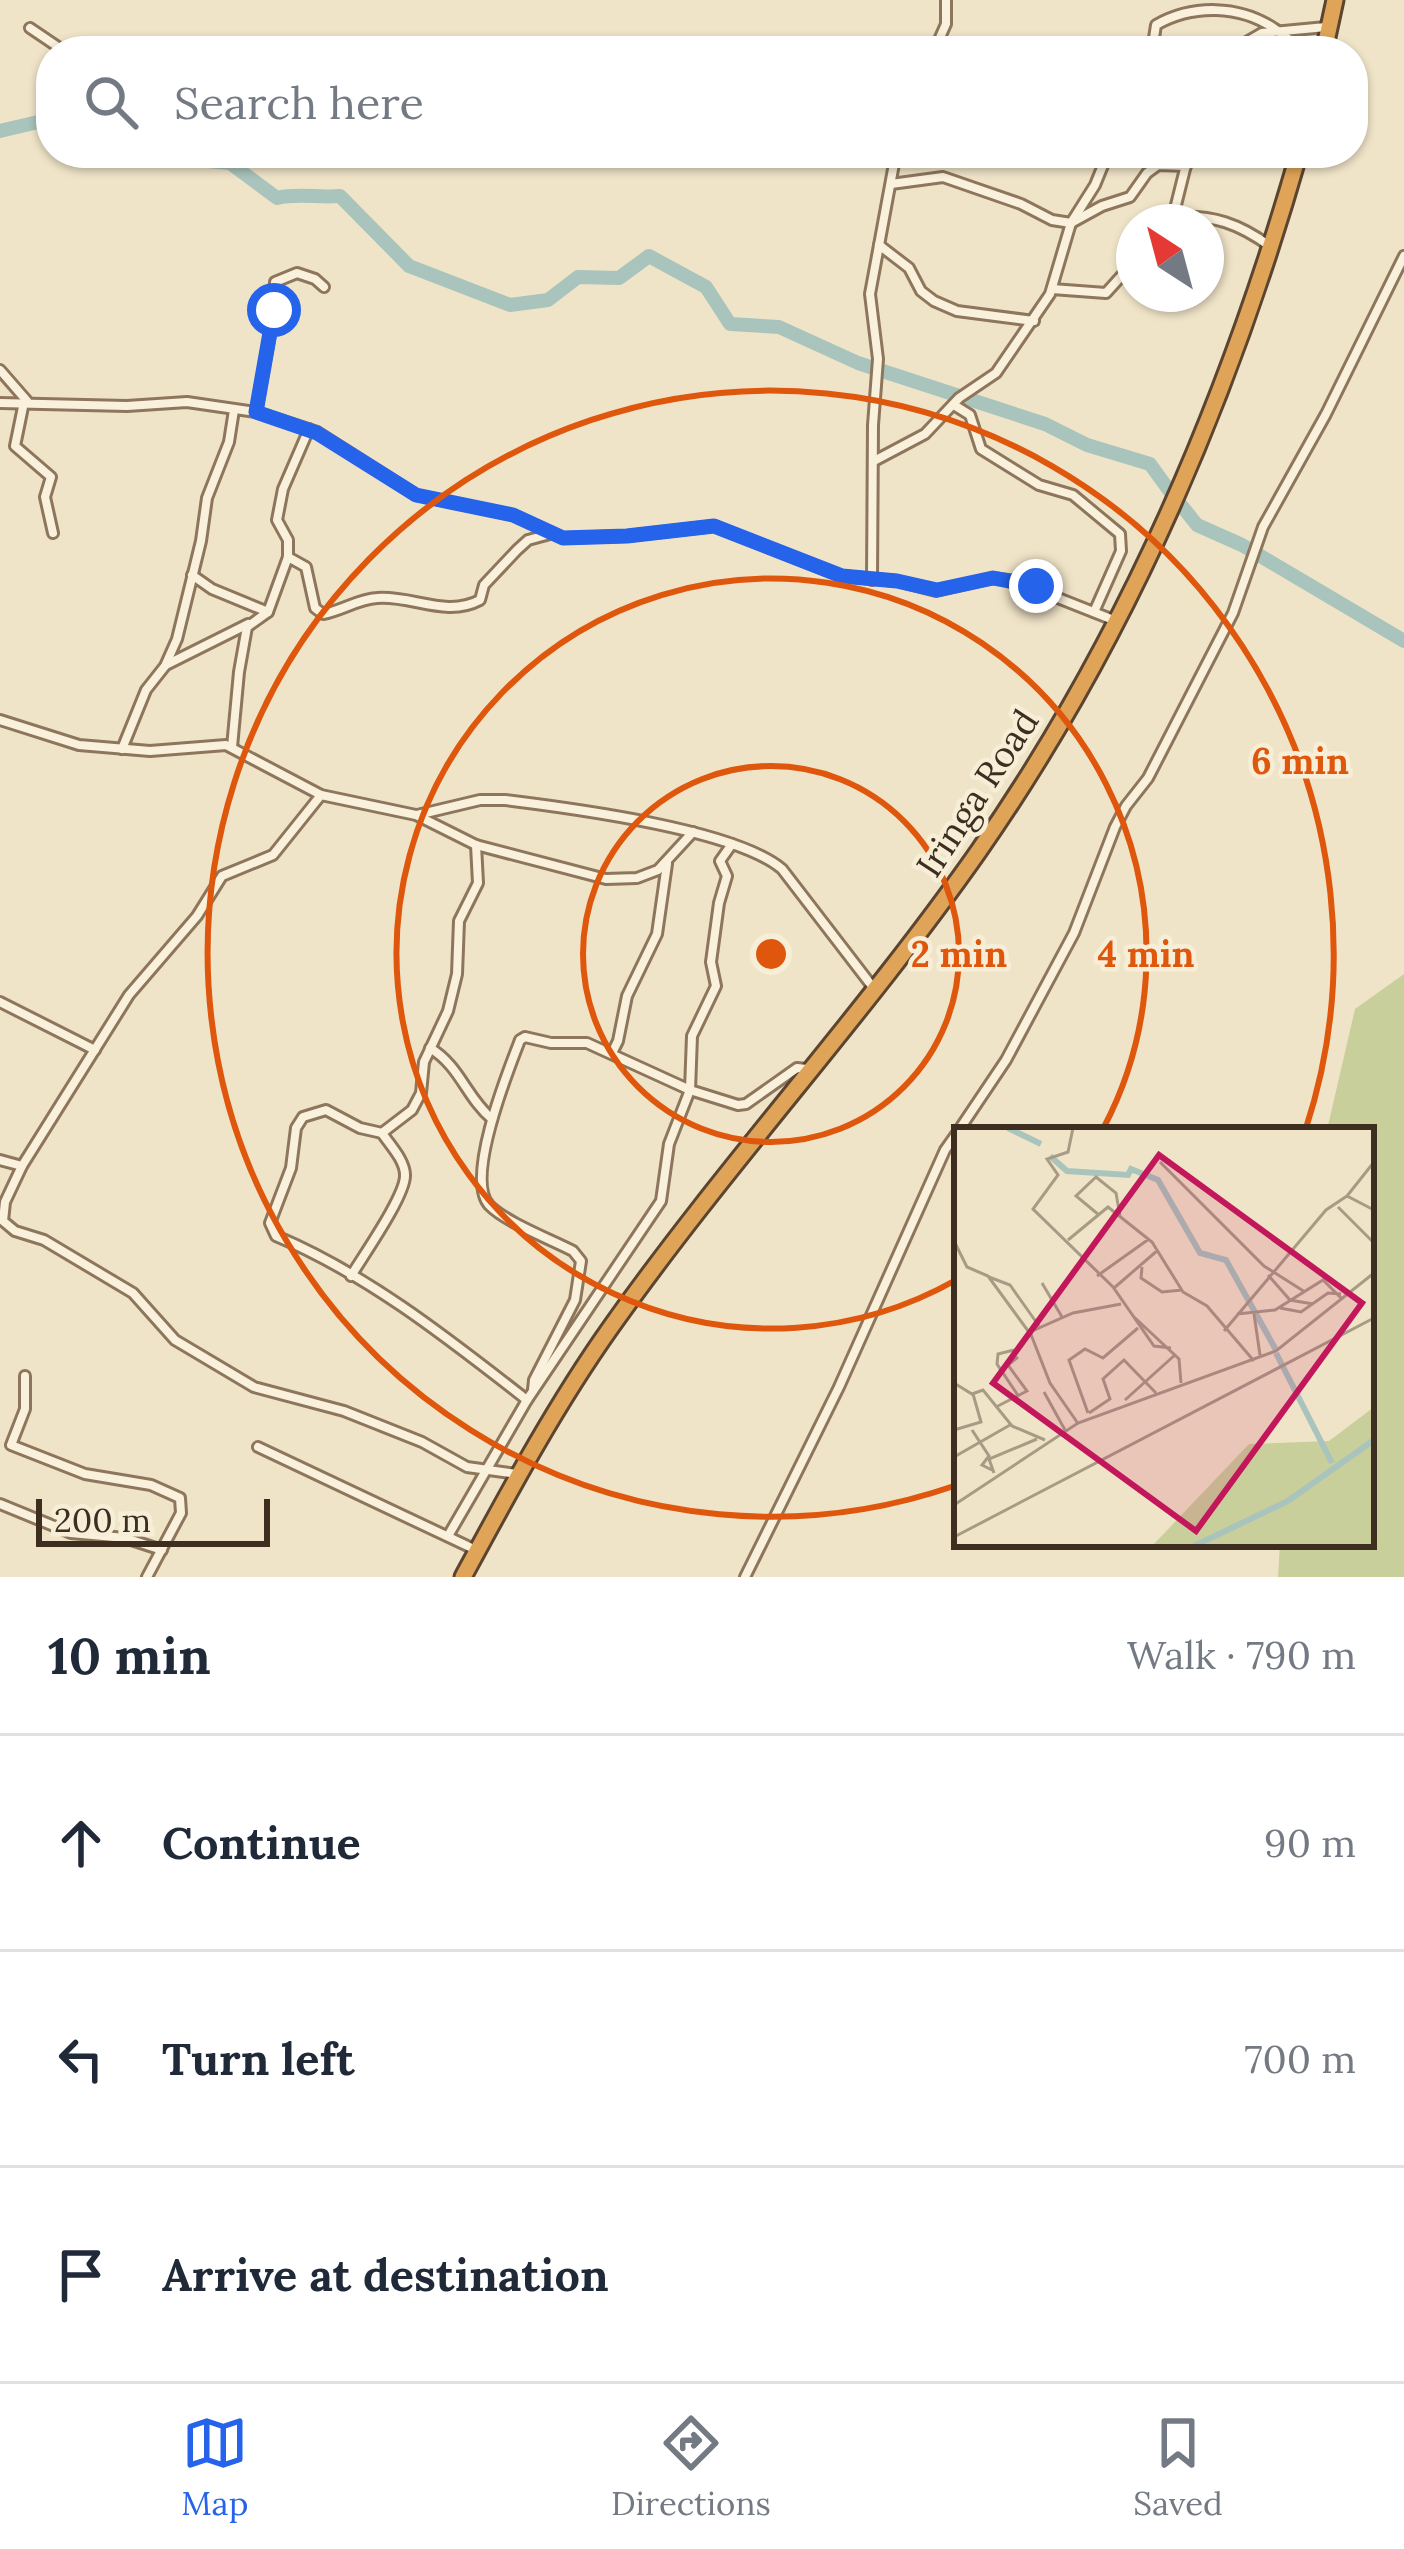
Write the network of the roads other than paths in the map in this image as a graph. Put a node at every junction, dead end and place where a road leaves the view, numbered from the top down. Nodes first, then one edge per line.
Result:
1 (946, 0) edge
2 (1335, 0) edge
3 (1329, 27) junction
4 (30, 28) dead end
5 (1278, 30) junction
6 (42, 36) edge
7 (940, 36) edge
8 (1154, 36) edge
9 (1257, 36) edge
10 (1286, 36) edge
11 (1327, 36) edge
12 (893, 168) edge
13 (1102, 168) edge
14 (1154, 168) edge
15 (1186, 168) edge
16 (1295, 168) edge
17 (890, 184) junction
18 (1177, 204) edge
19 (1224, 221) edge
20 (1071, 223) junction
21 (878, 244) junction
22 (1271, 247) junction
23 (1404, 256) edge
24 (1116, 282) edge
25 (323, 287) dead end
26 (1052, 289) junction
27 (1034, 321) junction
28 (0, 370) edge
29 (26, 402) junction
30 (0, 404) edge
31 (952, 405) junction
32 (234, 410) junction
33 (256, 412) junction
34 (309, 429) junction
35 (874, 461) junction
36 (53, 533) dead end
37 (550, 534) junction
38 (288, 557) junction
39 (192, 575) junction
40 (872, 580) junction
41 (268, 612) junction
42 (1094, 612) junction
43 (1117, 622) junction
44 (248, 624) junction
45 (165, 666) junction
46 (0, 720) edge
47 (232, 747) junction
48 (122, 749) junction
49 (322, 795) junction
50 (416, 814) junction
51 (693, 832) junction
52 (732, 844) junction
53 (476, 845) junction
54 (667, 864) junction
55 (876, 991) junction
56 (0, 1002) edge
57 (430, 1048) junction
58 (95, 1050) junction
59 (612, 1052) junction
60 (810, 1070) junction
61 (690, 1090) junction
62 (493, 1120) junction
63 (962, 1127) edge
64 (382, 1133) junction
65 (954, 1138) edge
66 (0, 1160) edge
67 (22, 1166) junction
68 (15, 1231) junction
69 (1, 1236) edge
70 (351, 1276) junction
71 (26, 1376) dead end
72 (530, 1396) junction
73 (258, 1447) dead end
74 (488, 1469) junction
75 (518, 1474) junction
76 (0, 1504) edge
77 (448, 1536) junction
78 (162, 1550) junction
79 (477, 1550) junction
80 (147, 1577) edge
81 (463, 1577) edge
82 (745, 1577) edge

1 - 7 street
2 - 3 highway
3 - 5 street
3 - 11 highway
4 - 6 street
5 - 8 street
5 - 9 street
5 - 10 street
12 - 17 street
13 - 20 street
14 - 20 street
15 - 18 street
16 - 22 highway, Iringa Road
17 - 20 street
17 - 21 street
19 - 22 street
20 - 26 street
21 - 27 street
21 - 35 street
22 - 43 highway, Iringa Road
23 - 63 street
24 - 26 street
25 - 33 street
26 - 27 street
27 - 31 street
28 - 29 street
29 - 30 street
29 - 32 street
29 - 36 street
31 - 35 street
31 - 42 street
32 - 33 street
32 - 39 street
33 - 34 street
34 - 37 street
34 - 38 street
35 - 40 street
37 - 38 street
37 - 40 street
38 - 41 street
39 - 41 street
39 - 45 street
40 - 42 street
41 - 44 street
42 - 43 street
43 - 55 highway, Iringa Road
44 - 45 street
44 - 47 street
45 - 48 street
46 - 48 street
47 - 48 street
47 - 49 street
49 - 50 street
49 - 58 street
50 - 51 street
50 - 53 street
51 - 52 street
51 - 54 street
52 - 55 street
52 - 61 street
53 - 54 street
53 - 57 street
54 - 59 street
55 - 60 highway, Iringa Road
56 - 58 street
57 - 62 street
57 - 64 street
58 - 67 street
59 - 61 street
59 - 62 street
60 - 61 street
60 - 75 highway, Iringa Road
61 - 72 street
62 - 72 street
64 - 70 street
64 - 70 street
65 - 82 street
66 - 67 street
67 - 68 street
68 - 69 street
68 - 74 street
70 - 72 street
71 - 78 street
72 - 74 street
73 - 77 street
74 - 75 street
74 - 77 street
75 - 79 highway, Iringa Road
76 - 78 street
77 - 79 street
78 - 80 street
79 - 81 highway, Iringa Road

